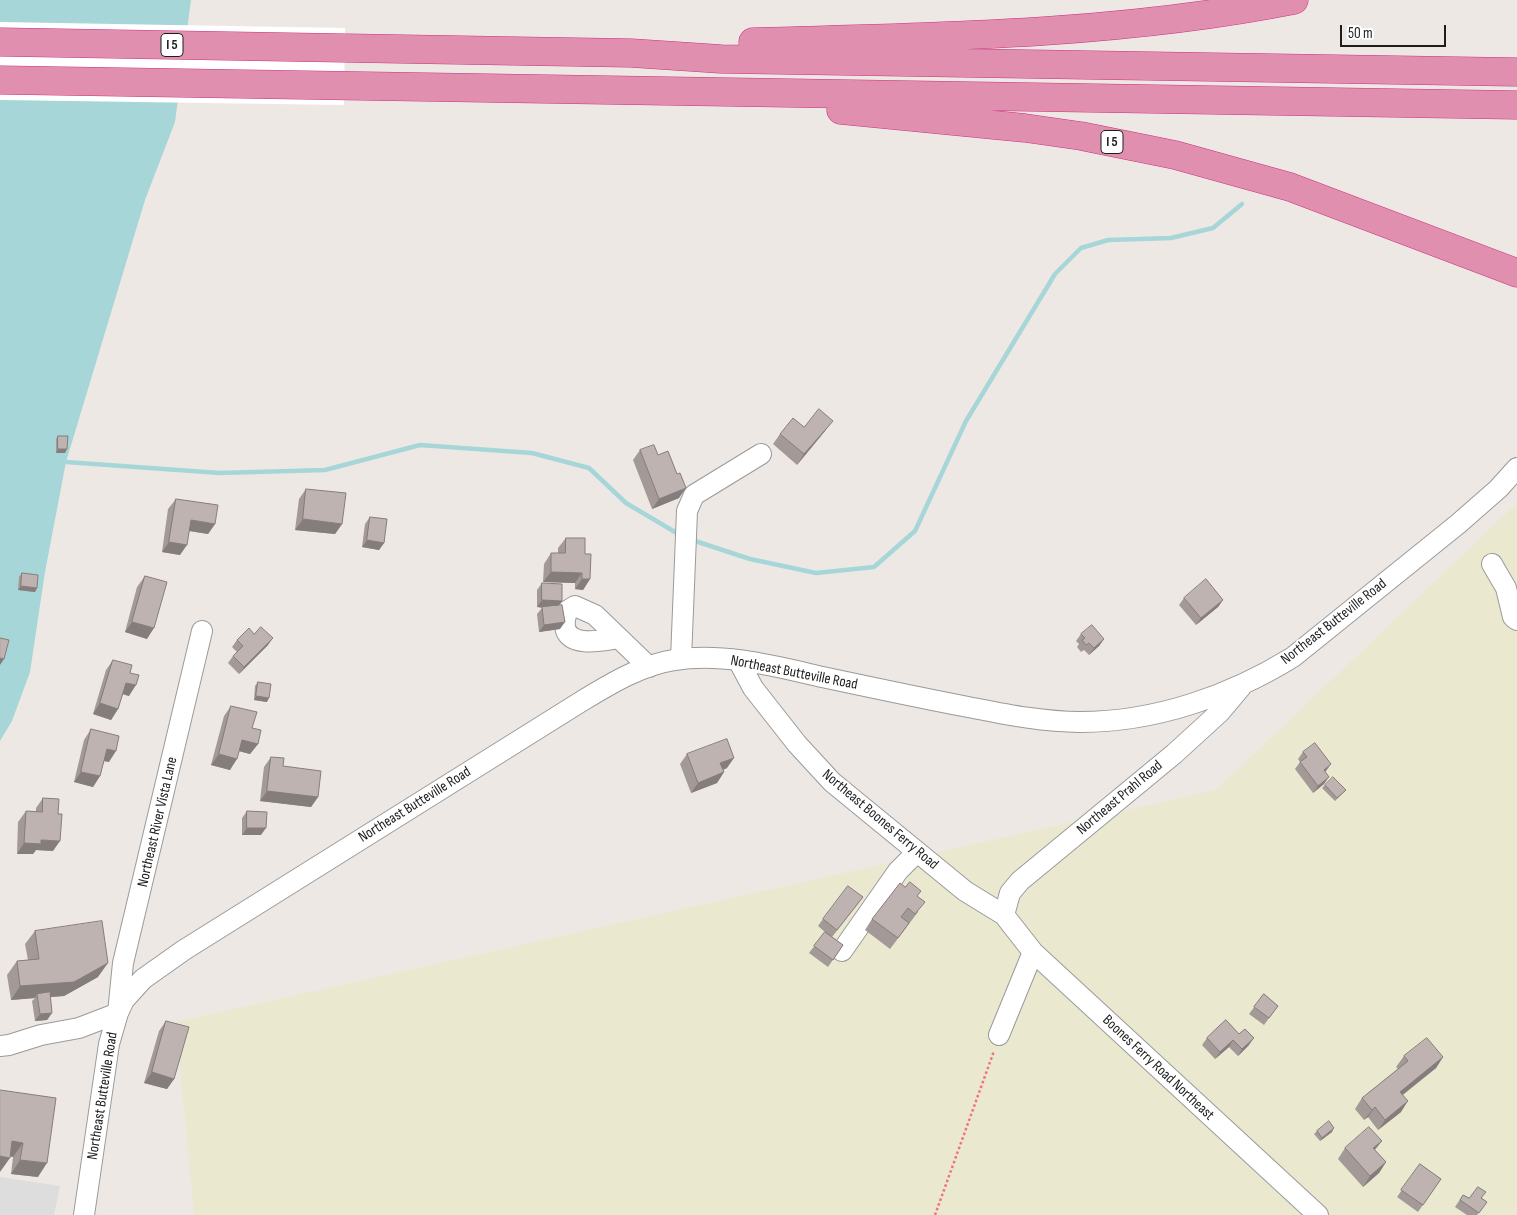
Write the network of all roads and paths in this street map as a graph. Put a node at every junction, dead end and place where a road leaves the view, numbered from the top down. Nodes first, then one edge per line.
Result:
1 (1294, 0) edge
2 (0, 42) edge
3 (631, 53) junction
4 (1517, 58) edge
5 (1385, 70) junction
6 (1517, 72) edge
7 (0, 80) edge
8 (688, 92) junction
9 (1437, 103) junction
10 (1517, 105) edge
11 (1517, 116) edge
12 (1517, 274) edge
13 (761, 454) dead end
14 (1517, 468) edge
15 (1492, 564) dead end
16 (1517, 620) edge
17 (202, 631) dead end
18 (619, 638) dead end
19 (681, 659) junction
20 (738, 660) junction
21 (649, 667) junction
22 (1244, 684) junction
23 (917, 852) junction
24 (1004, 915) junction
25 (842, 951) edge
26 (1033, 952) junction
27 (118, 1013) junction
28 (999, 1035) joint
29 (0, 1046) edge
30 (84, 1215) edge
31 (936, 1215) edge
32 (1318, 1215) edge

1 - 3 highway, I 5
2 - 3 highway, I 5
3 - 5 highway, I 5
4 - 5 highway, I 5
5 - 6 highway, I 5
7 - 8 highway, I 5
8 - 9 highway, I 5
8 - 12 highway, I 5
9 - 10 highway, I 5
9 - 11 highway, I 5
13 - 19 street
14 - 22 street, Northeast Butteville Road
15 - 16 street
17 - 27 street, Northeast River Vista Lane
18 - 21 street
19 - 20 street, Northeast Butteville Road
19 - 21 street, Northeast Butteville Road
20 - 22 street, Northeast Butteville Road
20 - 23 street, Northeast Boones Ferry Road
21 - 27 street, Northeast Butteville Road
22 - 24 street, Northeast Prahl Road
23 - 24 street, Northeast Boones Ferry Road
23 - 25 street
24 - 26 street, Boones Ferry Road Northeast
26 - 28 street
26 - 32 street, Boones Ferry Road Northeast
27 - 29 street
27 - 30 street, Northeast Butteville Road
28 - 31 path

